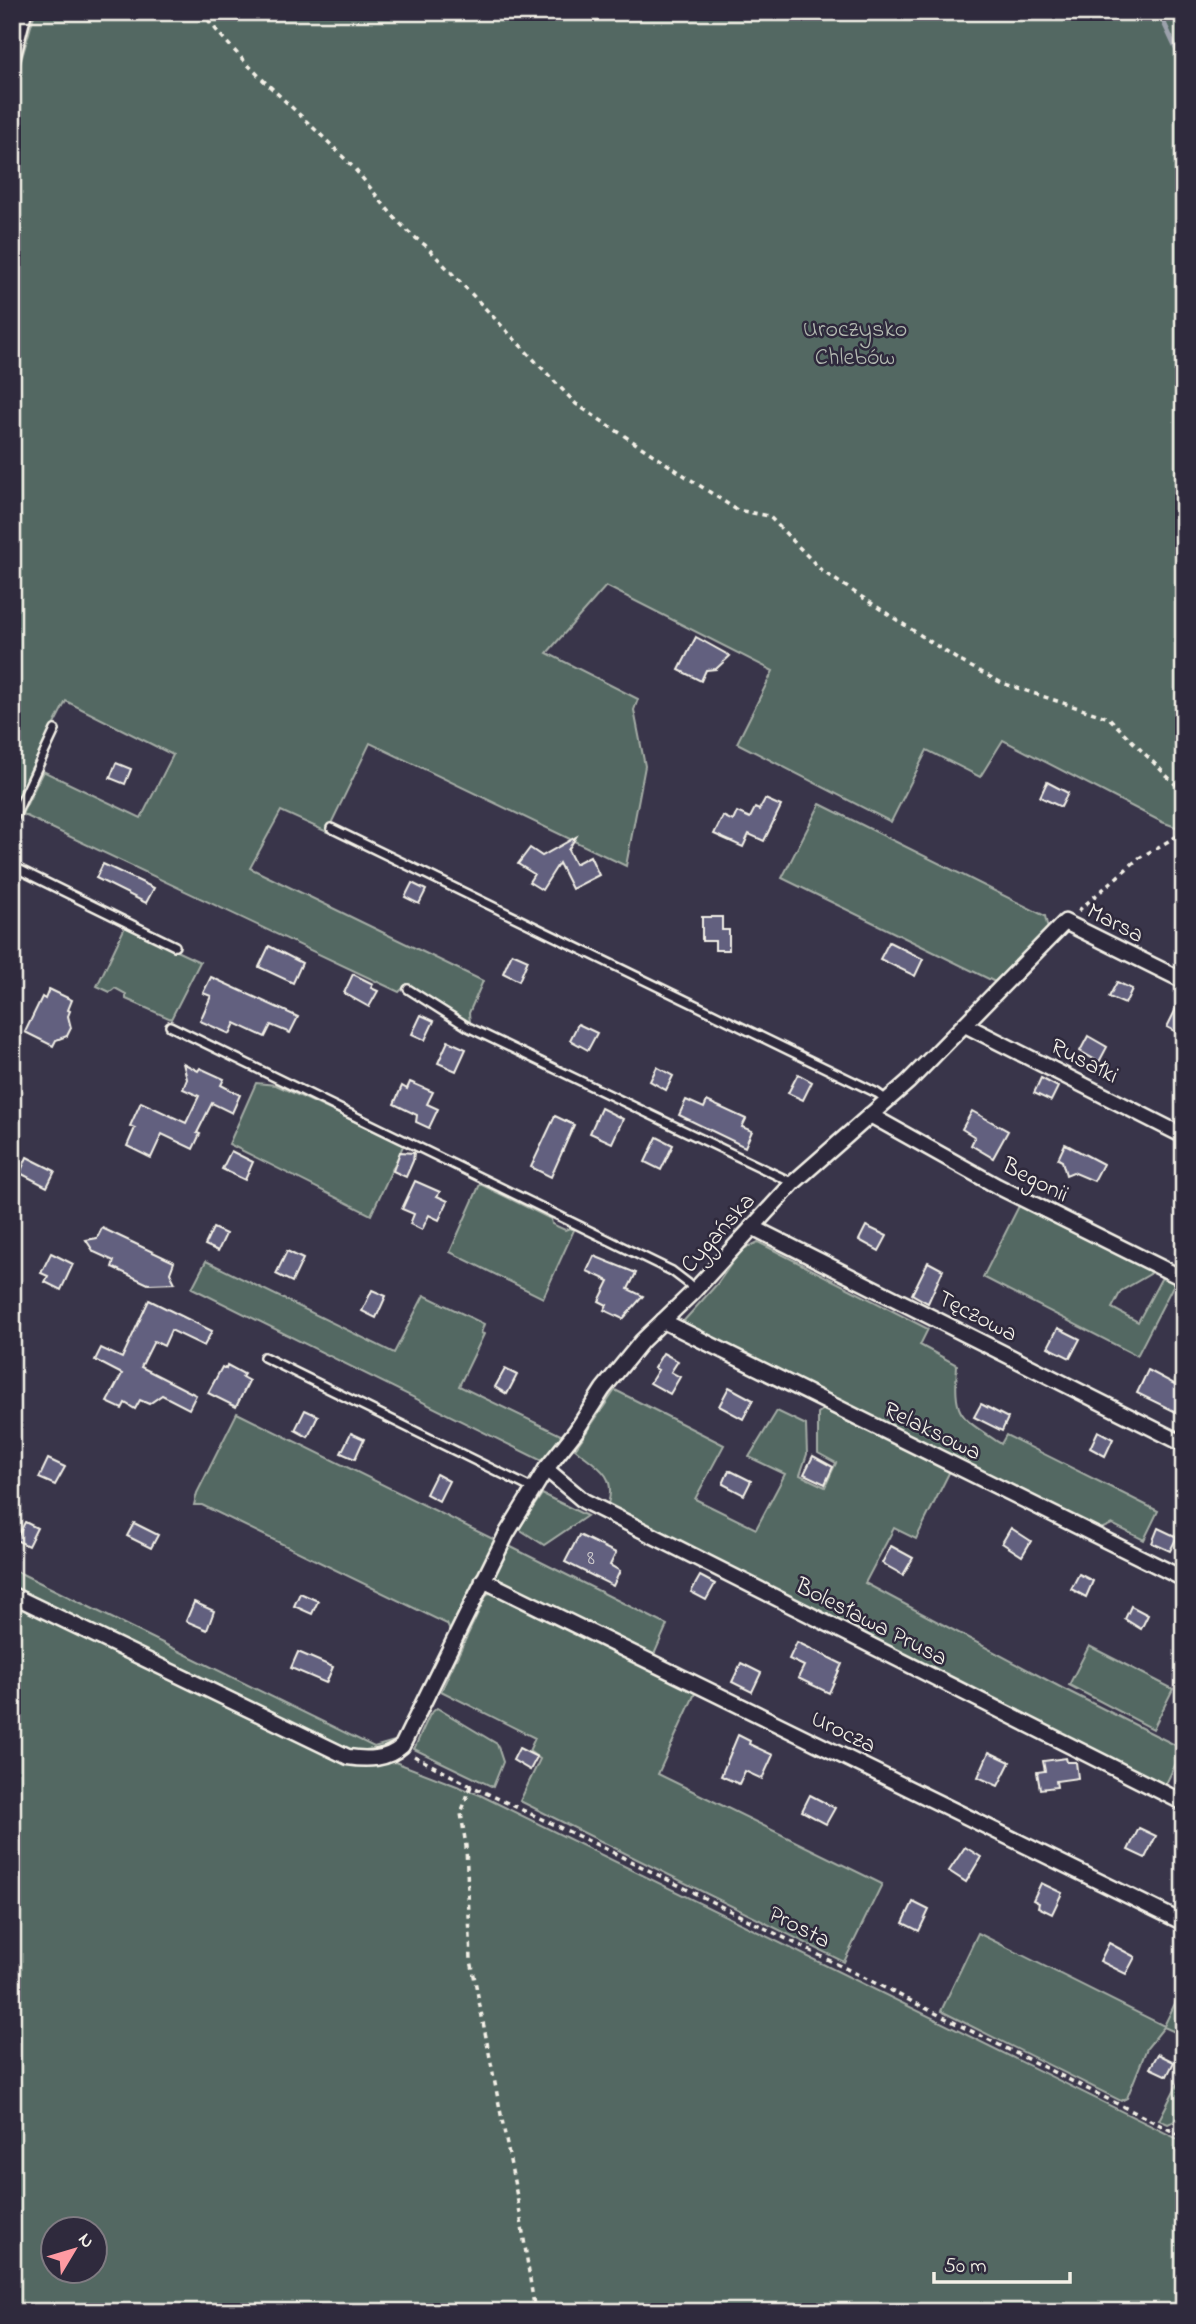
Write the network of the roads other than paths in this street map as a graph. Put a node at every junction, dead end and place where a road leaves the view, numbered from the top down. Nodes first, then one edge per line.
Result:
1 (24, 12) edge
2 (13, 52) edge
3 (55, 730) dead end
4 (12, 822) edge
5 (331, 828) dead end
6 (12, 866) edge
7 (1065, 922) joint
8 (175, 946) dead end
9 (1184, 981) edge
10 (408, 989) dead end
11 (965, 1025) junction
12 (170, 1026) dead end
13 (887, 1100) junction
14 (870, 1115) junction
15 (1184, 1136) edge
16 (793, 1184) junction
17 (752, 1227) junction
18 (1184, 1279) edge
19 (693, 1292) junction
20 (663, 1321) junction
21 (264, 1357) dead end
22 (1184, 1444) edge
23 (546, 1469) junction
24 (533, 1489) junction
25 (1184, 1579) edge
26 (483, 1580) junction
27 (12, 1595) edge
28 (1184, 1803) edge
29 (1184, 1923) edge

1 - 2 street
3 - 4 lane
5 - 13 lane
6 - 8 lane
7 - 9 street, Marsa
7 - 11 street, Cygańska
10 - 16 lane
11 - 13 street, Cygańska
11 - 15 street, Rusałki
12 - 19 lane
13 - 14 street, Cygańska
14 - 16 street, Cygańska
14 - 18 street, Begonii
16 - 17 street, Cygańska
17 - 19 street, Cygańska
17 - 22 street, Tęczowa
19 - 20 street, Cygańska
20 - 23 street, Cygańska
20 - 25 street, Relaksowa
21 - 24 lane
23 - 24 street, Cygańska
23 - 28 street, Bolesława Prusa
24 - 26 street, Cygańska
26 - 27 street, Cygańska
26 - 29 street, Urocza

